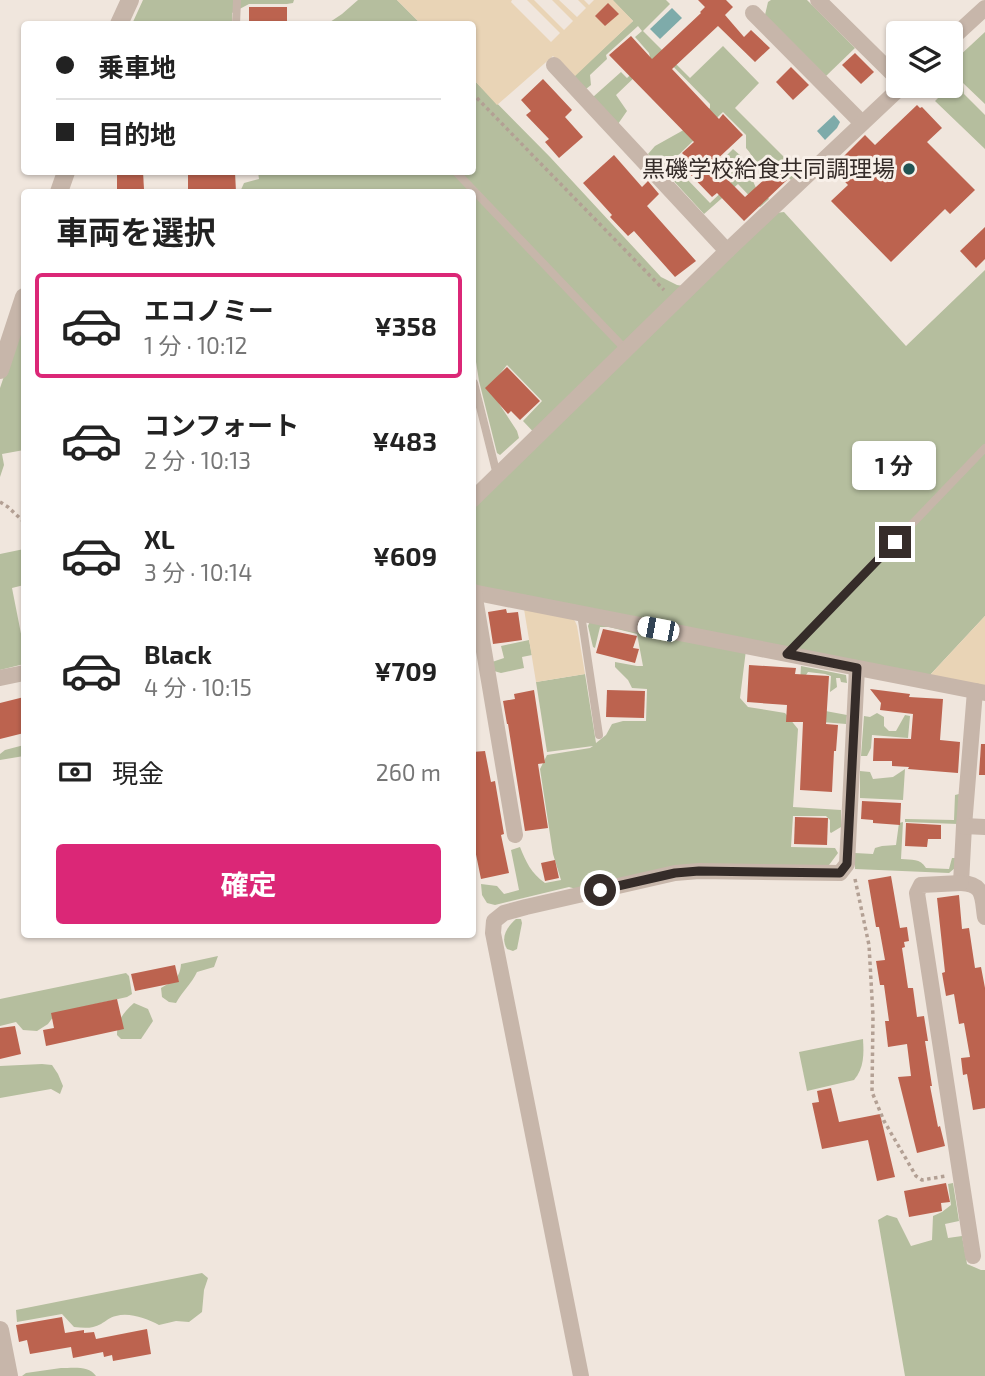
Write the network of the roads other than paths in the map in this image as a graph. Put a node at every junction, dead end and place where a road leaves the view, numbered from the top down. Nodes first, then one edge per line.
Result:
1 (130, 0) edge
2 (237, 0) edge
3 (818, 0) edge
4 (985, 8) edge
5 (753, 13) dead end
6 (120, 21) edge
7 (236, 21) edge
8 (963, 28) edge
9 (554, 65) dead end
10 (886, 67) edge
11 (889, 98) edge
12 (862, 123) junction
13 (459, 175) edge
14 (472, 189) edge
15 (476, 193) edge
16 (727, 251) junction
17 (21, 306) edge
18 (627, 351) junction
19 (0, 370) edge
20 (476, 391) edge
21 (985, 448) edge
22 (497, 476) junction
23 (476, 496) edge
24 (476, 593) edge
25 (476, 609) edge
26 (581, 614) junction
27 (787, 654) junction
28 (857, 668) junction
29 (21, 674) edge
30 (0, 678) edge
31 (980, 692) edge
32 (599, 734) dead end
33 (964, 826) junction
34 (985, 827) edge
35 (515, 835) dead end
36 (961, 883) junction
37 (985, 917) edge
38 (973, 1256) dead end
39 (0, 1330) edge
40 (9, 1376) edge
41 (581, 1376) edge

1 - 6 street
2 - 7 lane
3 - 10 street
4 - 8 street
5 - 12 street
9 - 16 street
11 - 12 street
12 - 16 street
13 - 14 lane
15 - 18 lane
16 - 18 street
17 - 19 street
18 - 22 street
20 - 22 lane
21 - 27 lane
22 - 23 street
24 - 26 street
25 - 35 street
26 - 27 street
26 - 32 lane
27 - 28 street
28 - 31 street
28 - 41 street
29 - 30 street
31 - 33 street
33 - 34 street
33 - 36 street
36 - 37 street
36 - 38 street
39 - 40 street

